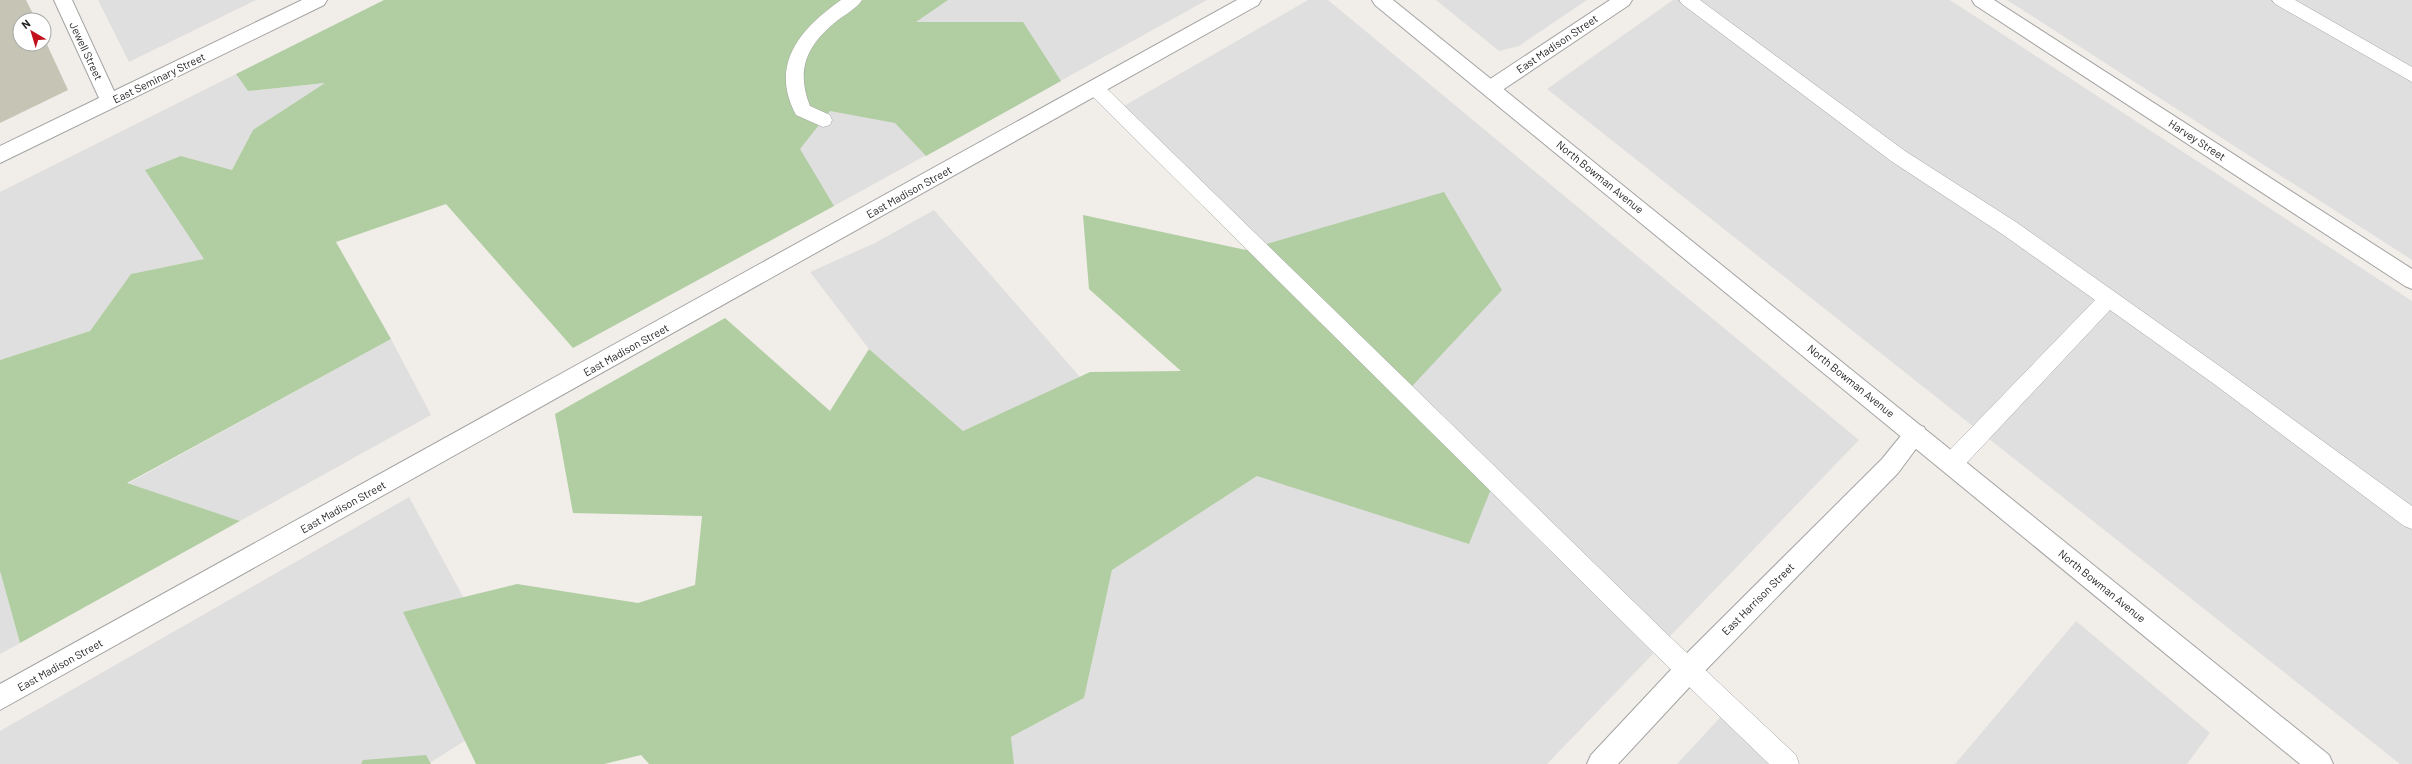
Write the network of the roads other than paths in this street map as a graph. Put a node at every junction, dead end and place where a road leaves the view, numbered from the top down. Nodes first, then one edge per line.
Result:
1 (63, 0) edge
2 (318, 0) edge
3 (852, 0) edge
4 (1252, 0) edge
5 (1381, 0) edge
6 (1623, 0) edge
7 (1688, 0) edge
8 (1981, 0) edge
9 (2281, 0) edge
10 (2412, 75) edge
11 (1095, 88) junction
12 (1491, 88) junction
13 (110, 102) junction
14 (823, 120) dead end
15 (0, 155) edge
16 (2412, 280) edge
17 (2108, 299) junction
18 (1916, 434) junction
19 (1952, 463) junction
20 (2412, 519) edge
21 (1688, 670) junction
22 (0, 698) edge
23 (1600, 764) edge
24 (1787, 764) edge
25 (2320, 764) edge

1 - 13 street, Jewell Street
2 - 13 street, East Seminary Street
3 - 14 lane
4 - 11 street, East Madison Street
5 - 12 street, North Bowman Avenue
6 - 12 street, East Madison Street
7 - 17 lane
8 - 16 street, Harvey Street
9 - 10 lane
11 - 21 lane
11 - 22 street, East Madison Street
12 - 18 street, North Bowman Avenue
13 - 15 street, East Seminary Street
17 - 19 lane
17 - 20 lane
18 - 19 street, North Bowman Avenue
18 - 21 street, East Harrison Street
19 - 25 street, North Bowman Avenue
21 - 23 street, East Harrison Street
21 - 24 lane

